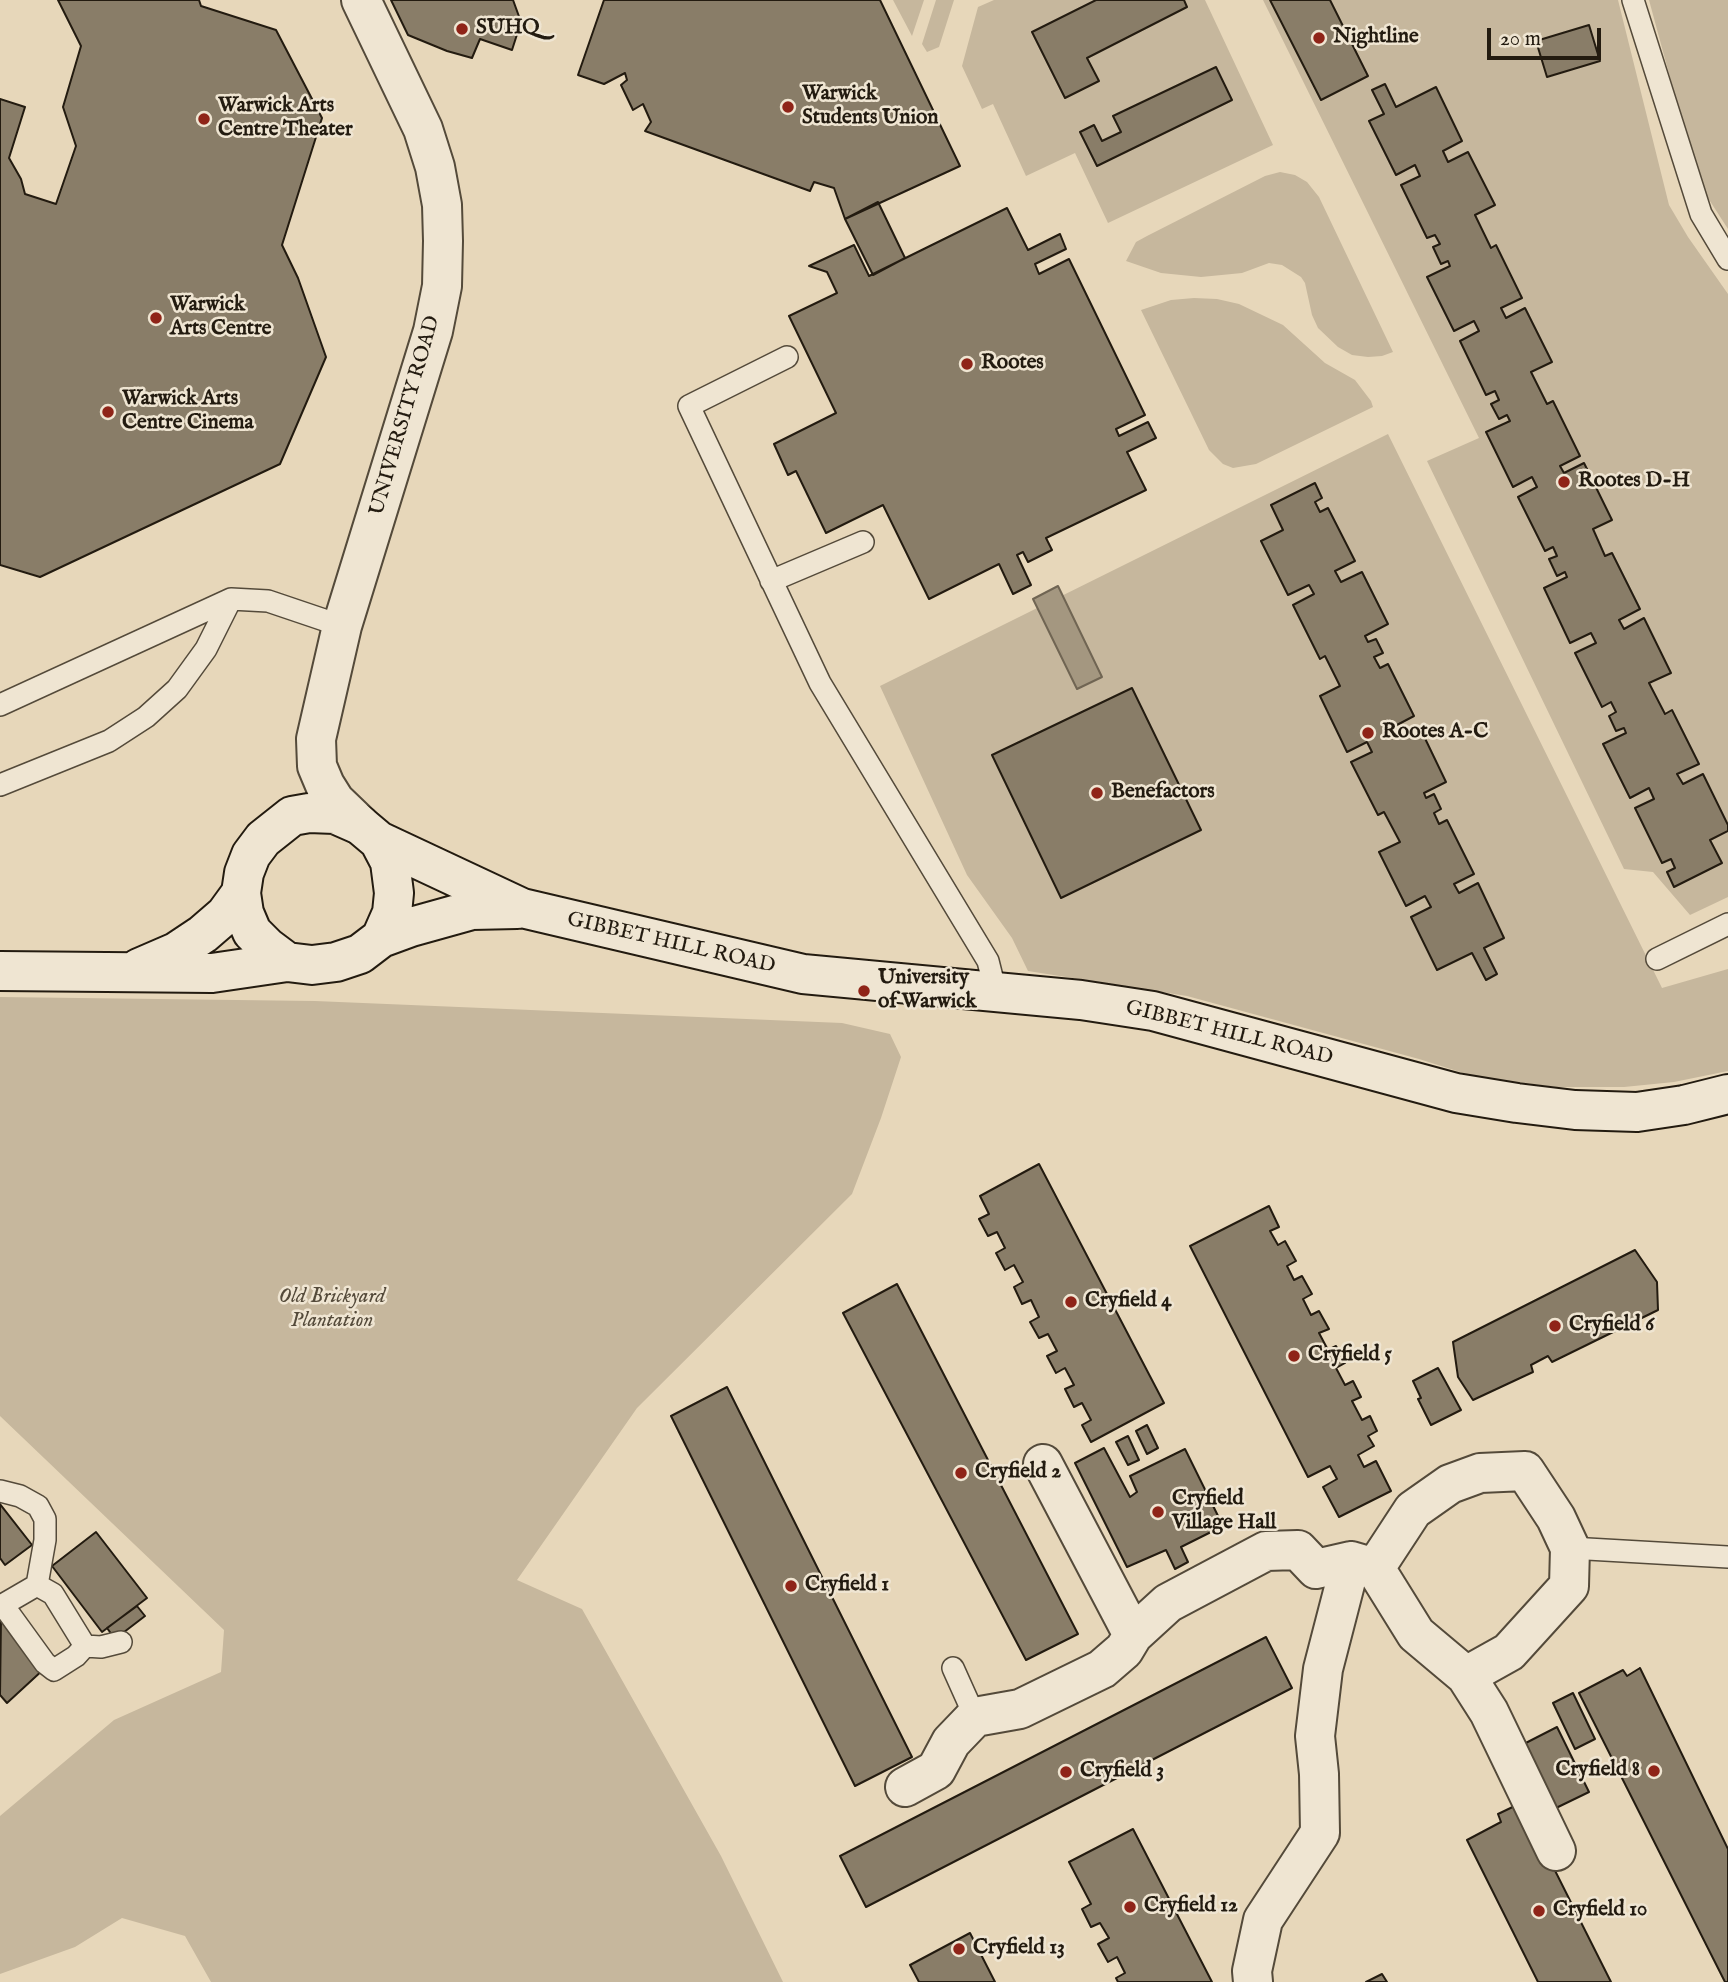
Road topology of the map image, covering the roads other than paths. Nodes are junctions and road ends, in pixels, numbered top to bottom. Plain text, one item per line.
1 (361, 0) edge
2 (1633, 0) edge
3 (1728, 259) edge
4 (787, 357) dead end
5 (863, 542) dead end
6 (771, 582) junction
7 (230, 599) junction
8 (342, 626) junction
9 (0, 705) edge
10 (0, 785) edge
11 (369, 833) junction
12 (242, 892) junction
13 (522, 908) junction
14 (1728, 924) edge
15 (381, 938) junction
16 (1657, 959) dead end
17 (287, 962) junction
18 (0, 971) edge
19 (130, 971) junction
20 (996, 993) junction
21 (1728, 1094) edge
22 (1042, 1464) dead end
23 (0, 1491) edge
24 (1570, 1548) junction
25 (1728, 1557) edge
26 (1363, 1564) junction
27 (37, 1585) junction
28 (3, 1602) edge
29 (1133, 1635) junction
30 (121, 1642) dead end
31 (85, 1646) junction
32 (953, 1668) dead end
33 (1466, 1676) junction
34 (975, 1717) junction
35 (905, 1787) dead end
36 (1556, 1851) dead end
37 (1253, 1982) edge

1 - 8 street, UNIVERSITY ROAD
2 - 3 lane
4 - 6 lane
5 - 6 lane
6 - 20 lane
7 - 8 lane
7 - 9 lane
7 - 10 lane
8 - 11 street, UNIVERSITY ROAD
11 - 12 street
11 - 13 street, GIBBET HILL ROAD
11 - 15 street
12 - 17 street
12 - 19 street
13 - 15 street, GIBBET HILL ROAD
13 - 20 street, GIBBET HILL ROAD
14 - 16 lane
15 - 17 street
17 - 19 street
18 - 19 street
20 - 21 street, GIBBET HILL ROAD
22 - 29 street
23 - 27 lane
24 - 25 lane
24 - 26 street
24 - 33 street
26 - 29 street
26 - 33 street
26 - 37 street
27 - 28 lane
27 - 31 lane
28 - 31 lane
29 - 34 street
30 - 31 lane
32 - 34 lane
33 - 36 street
34 - 35 street

